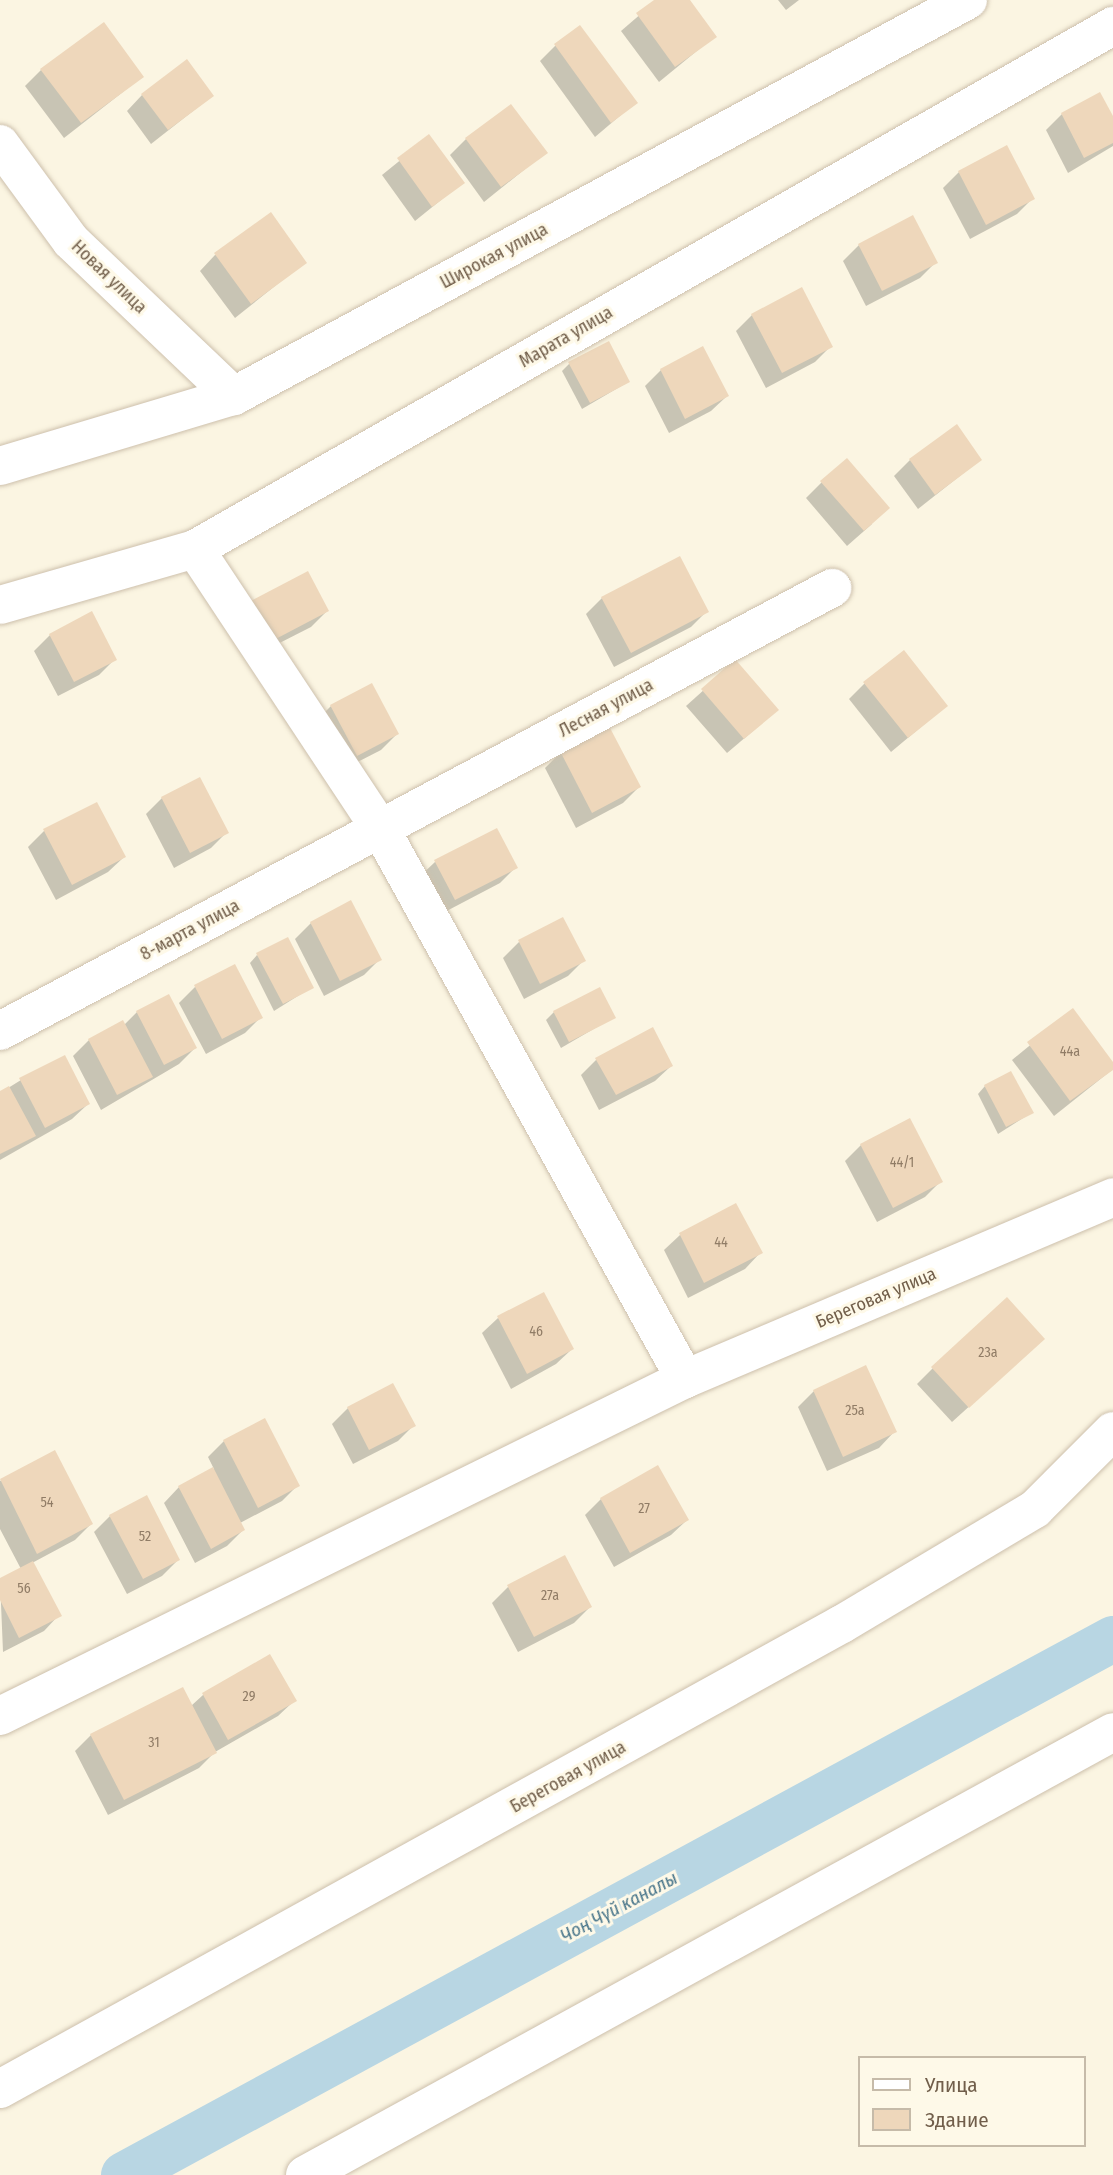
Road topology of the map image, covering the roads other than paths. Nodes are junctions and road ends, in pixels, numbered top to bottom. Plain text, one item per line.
1 (968, 0) edge
2 (1113, 26) edge
3 (0, 144) edge
4 (234, 396) junction
5 (0, 466) edge
6 (195, 549) junction
7 (832, 588) dead end
8 (0, 605) edge
9 (380, 828) junction
10 (0, 1031) edge
11 (1113, 1197) edge
12 (685, 1379) junction
13 (1113, 1431) edge
14 (0, 1716) edge
15 (1113, 1732) edge
16 (0, 2089) edge
17 (305, 2175) edge

1 - 4 street, Широкая улица
2 - 6 street, Марата улица
3 - 4 street, Новая улица
4 - 5 street, Широкая улица
6 - 8 street, Марата улица
6 - 9 street
7 - 9 street, Лесная улица
9 - 10 street, 8-марта улица
9 - 12 street
11 - 12 street, Береговая улица
12 - 14 street, Береговая улица
13 - 16 street, Береговая улица
15 - 17 street

